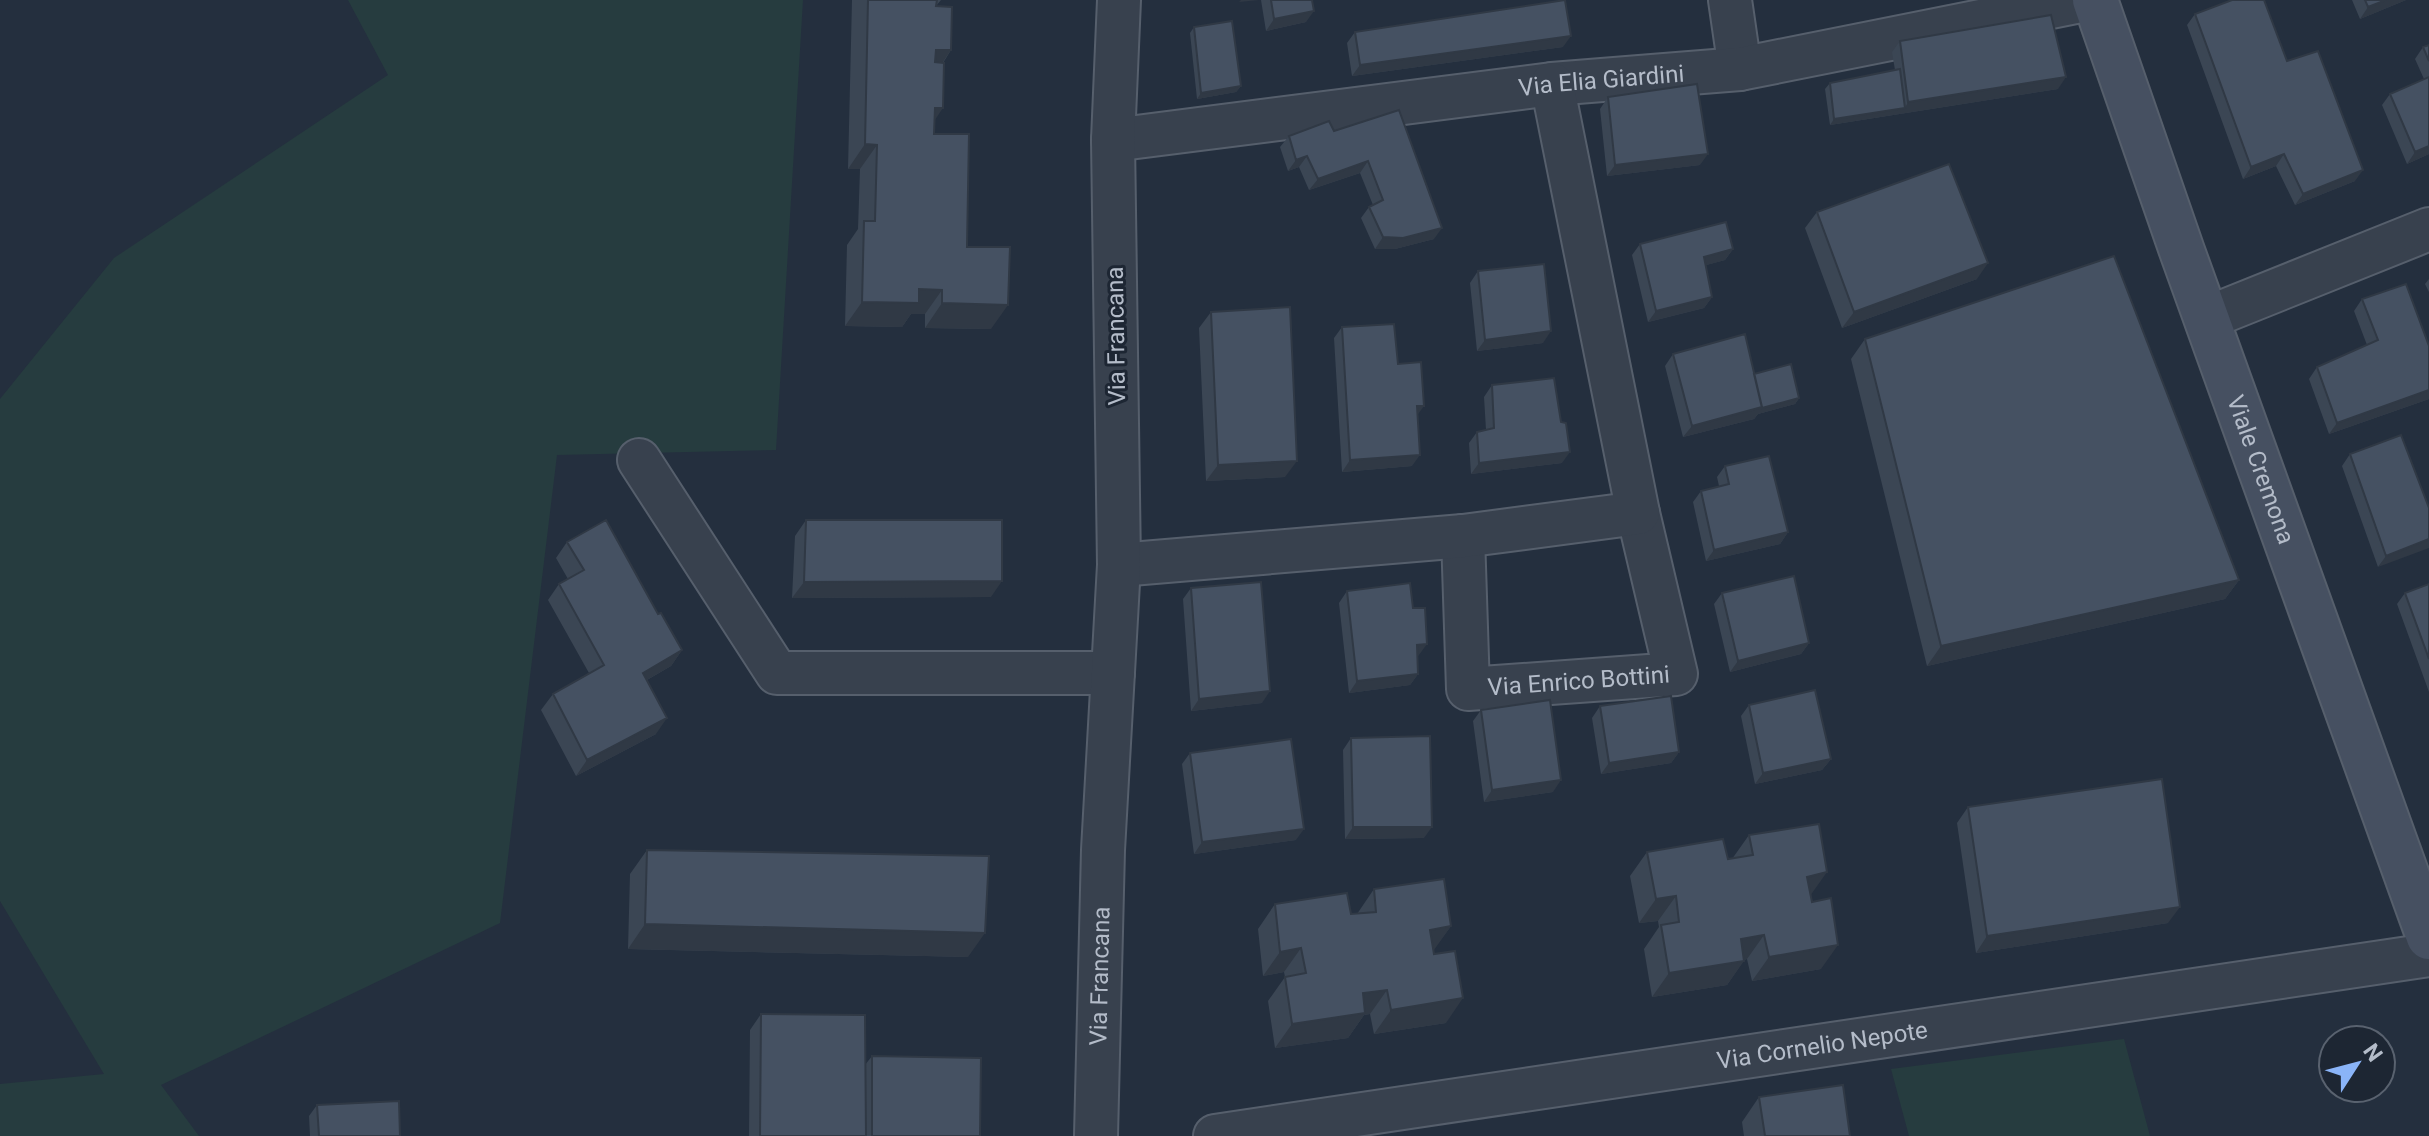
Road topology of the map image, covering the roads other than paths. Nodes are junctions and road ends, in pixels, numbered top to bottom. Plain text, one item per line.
1 (1119, 0) edge
2 (1730, 0) edge
3 (2086, 0) edge
4 (2095, 0) edge
5 (1740, 69) junction
6 (1552, 84) junction
7 (1113, 140) junction
8 (2429, 229) edge
9 (2207, 318) junction
10 (639, 460) dead end
11 (1638, 513) junction
12 (1463, 536) junction
13 (1119, 565) junction
14 (1113, 673) junction
15 (2429, 937) edge
16 (2429, 955) edge
17 (1096, 1136) edge
18 (1215, 1136) edge

1 - 7 street, Via Francana
2 - 5 street
3 - 5 street, Via Elia Giardini
4 - 9 main road, Viale Cremona
5 - 6 street, Via Elia Giardini
6 - 7 street, Via Elia Giardini
6 - 11 street, Via Enrico Bottini
7 - 13 street, Via Francana
8 - 9 street
9 - 15 main road, Viale Cremona
10 - 14 street
11 - 12 street
11 - 12 street, Via Enrico Bottini
12 - 13 street
13 - 14 street, Via Francana
14 - 17 street, Via Francana
16 - 18 street, Via Cornelio Nepote

